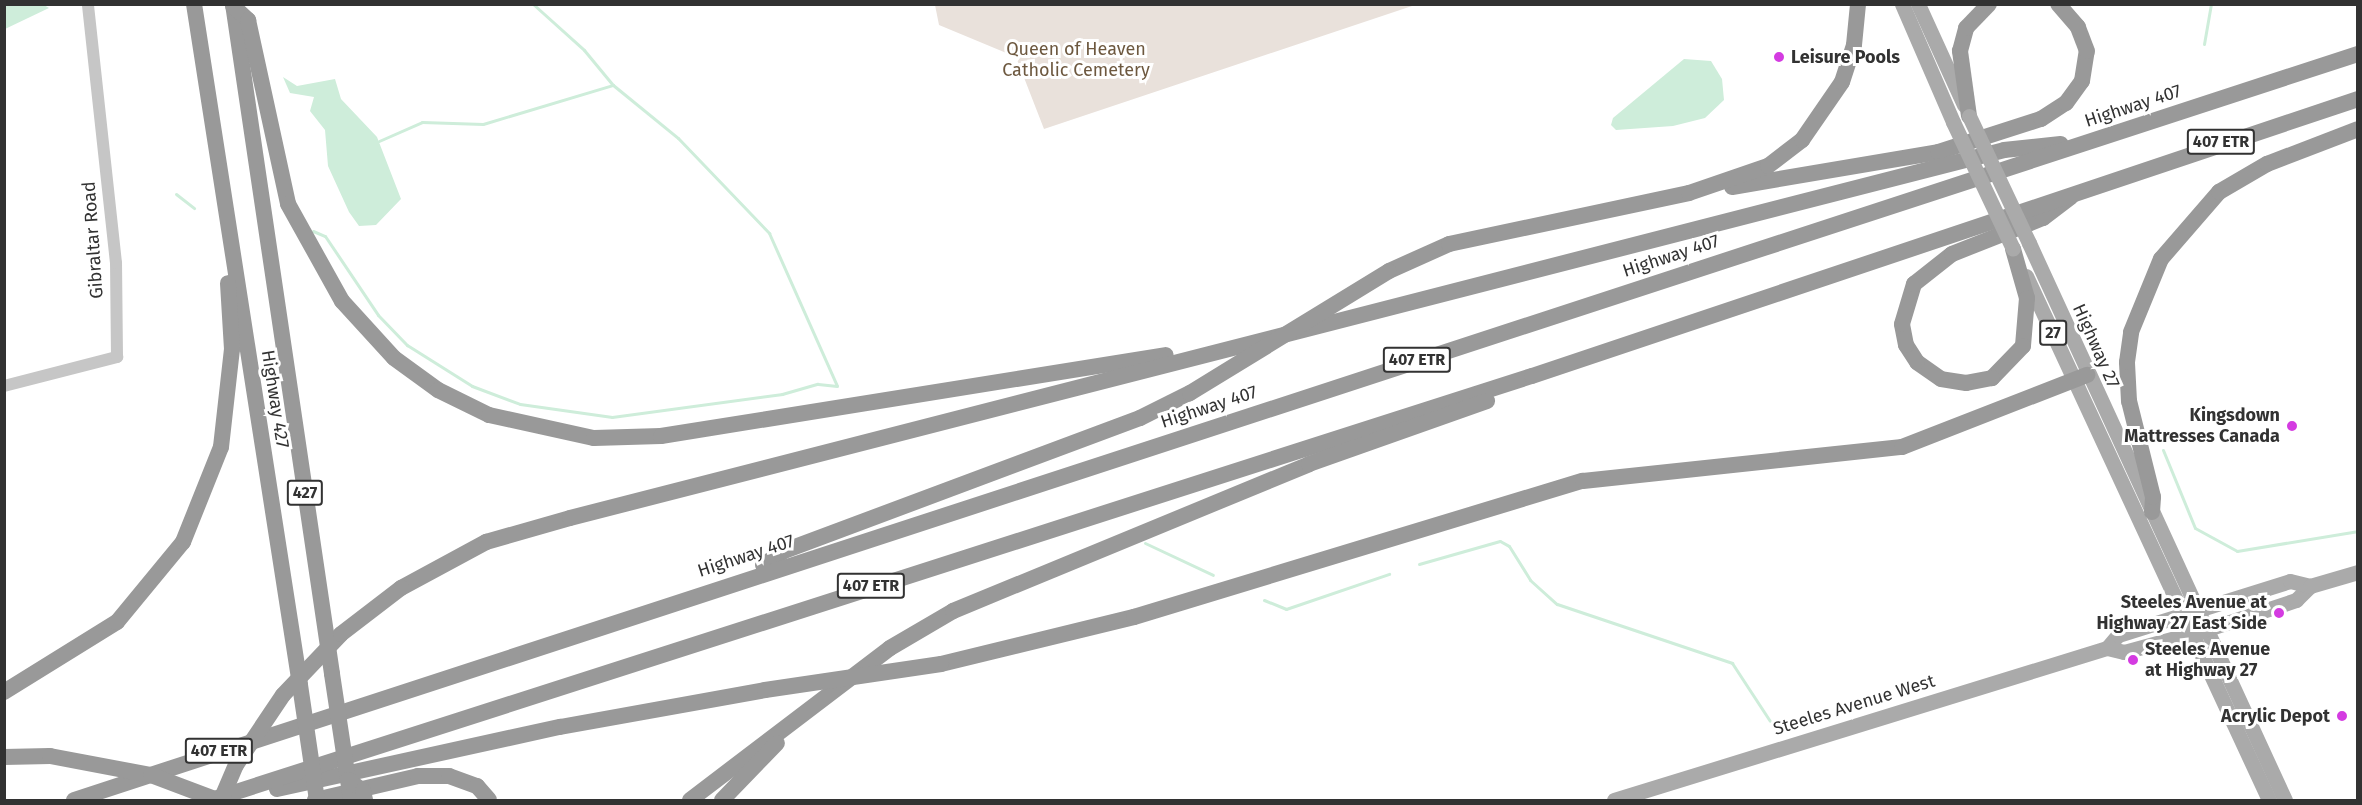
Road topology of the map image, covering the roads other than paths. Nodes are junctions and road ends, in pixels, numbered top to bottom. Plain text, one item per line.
1 (88, 4) edge
2 (194, 4) edge
3 (1858, 4) edge
4 (1902, 4) edge
5 (1918, 4) edge
6 (1989, 4) edge
7 (2058, 4) edge
8 (233, 5) edge
9 (2358, 54) edge
10 (2358, 99) edge
11 (1969, 116) junction
12 (2358, 129) edge
13 (2087, 142) junction
14 (223, 186) junction
15 (2085, 187) junction
16 (1689, 193) junction
17 (2021, 246) junction
18 (1218, 352) junction
19 (1532, 376) junction
20 (2081, 377) junction
21 (4, 386) edge
22 (2152, 512) junction
23 (2358, 572) edge
24 (747, 576) junction
25 (2310, 586) junction
26 (2199, 611) junction
27 (2182, 616) junction
28 (2208, 630) junction
29 (2190, 633) junction
30 (2107, 648) junction
31 (4, 692) edge
32 (803, 712) junction
33 (4, 757) edge
34 (348, 780) junction
35 (74, 801) edge
36 (211, 801) edge
37 (221, 801) edge
38 (316, 801) edge
39 (351, 801) edge
40 (365, 801) edge
41 (489, 801) edge
42 (690, 801) edge
43 (722, 801) edge
44 (1614, 801) edge
45 (2269, 801) edge
46 (2285, 801) edge

1 - 21 street, Gibraltar Road
2 - 14 highway, Highway 427 / 427
3 - 16 highway
4 - 17 main road, Highway 27 / 27, bridge
5 - 11 main road, Highway 27 / 27
6 - 11 highway
7 - 16 highway
8 - 18 highway
8 - 34 highway, Highway 427 / 427, bridge
9 - 13 highway, Highway 407 / 407 ETR
10 - 15 highway, 407 ETR
11 - 17 main road, Highway 27 / 27, bridge
12 - 22 highway
13 - 18 highway
13 - 24 highway, Highway 407 / 407 ETR
14 - 31 highway
14 - 38 highway, Highway 427 / 427, bridge
15 - 17 highway
15 - 19 highway, 407 ETR
16 - 24 highway, bridge
17 - 20 main road, Highway 27 / 27
18 - 37 highway, bridge
19 - 32 highway
19 - 36 highway, 407 ETR
20 - 22 main road, Highway 27 / 27
20 - 27 main road, Highway 27 / 27
20 - 37 highway, bridge
22 - 26 main road, Highway 27 / 27
23 - 25 main road, Steeles Avenue West
24 - 35 highway, Highway 407 / 407 ETR
25 - 26 main road, Steeles Avenue West
25 - 28 main road, Steeles Avenue West
26 - 27 main road, Steeles Avenue West
26 - 28 main road, Highway 27 / 27
27 - 29 main road, Highway 27
27 - 30 main road, Steeles Avenue West
28 - 29 main road, Steeles Avenue West
28 - 46 main road, Highway 27
29 - 30 main road, Steeles Avenue West
29 - 45 main road, Highway 27
30 - 44 main road, Steeles Avenue West
32 - 42 highway
32 - 43 highway
33 - 37 highway, bridge
34 - 39 highway, Highway 427 / 427, bridge
34 - 40 highway, bridge
38 - 41 highway

